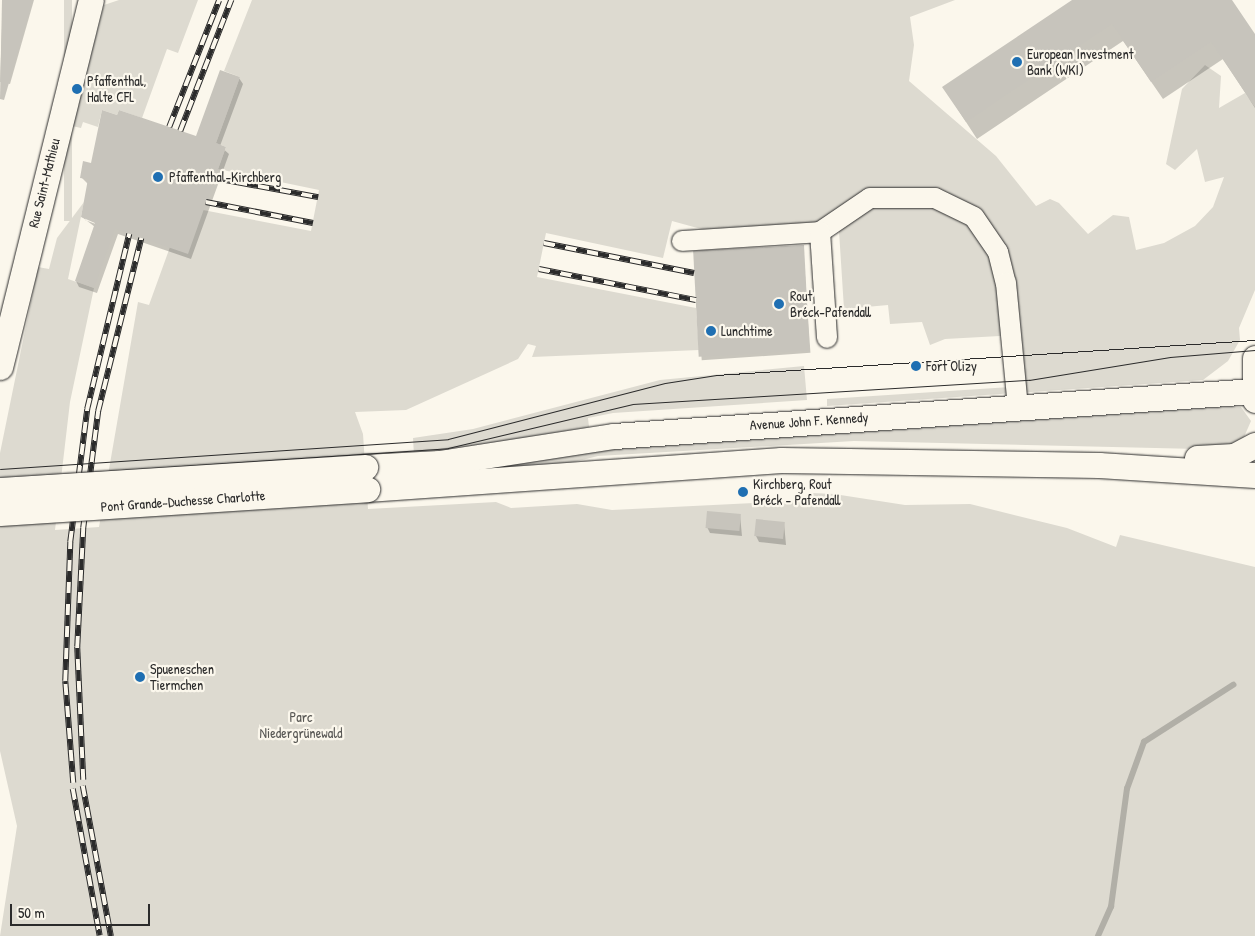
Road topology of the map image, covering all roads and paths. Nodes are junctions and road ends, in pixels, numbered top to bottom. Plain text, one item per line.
1 (91, 0) edge
2 (820, 232) junction
3 (682, 241) dead end
4 (827, 338) dead end
5 (1255, 358) edge
6 (0, 367) edge
7 (1254, 394) edge
8 (1018, 408) junction
9 (1255, 445) edge
10 (1100, 465) junction
11 (1255, 475) edge
12 (366, 478) junction
13 (0, 490) edge
14 (0, 512) edge

1 - 6 main road, Rue Saint-Mathieu
2 - 3 lane
2 - 4 lane
2 - 8 lane
5 - 7 main road
7 - 8 main road, Avenue John F. Kennedy
8 - 12 main road, Avenue John F. Kennedy
9 - 10 main road
10 - 11 main road
10 - 12 main road
12 - 13 main road, Pont Grande-Duchesse Charlotte, bridge
12 - 14 main road, Pont Grande-Duchesse Charlotte, bridge

